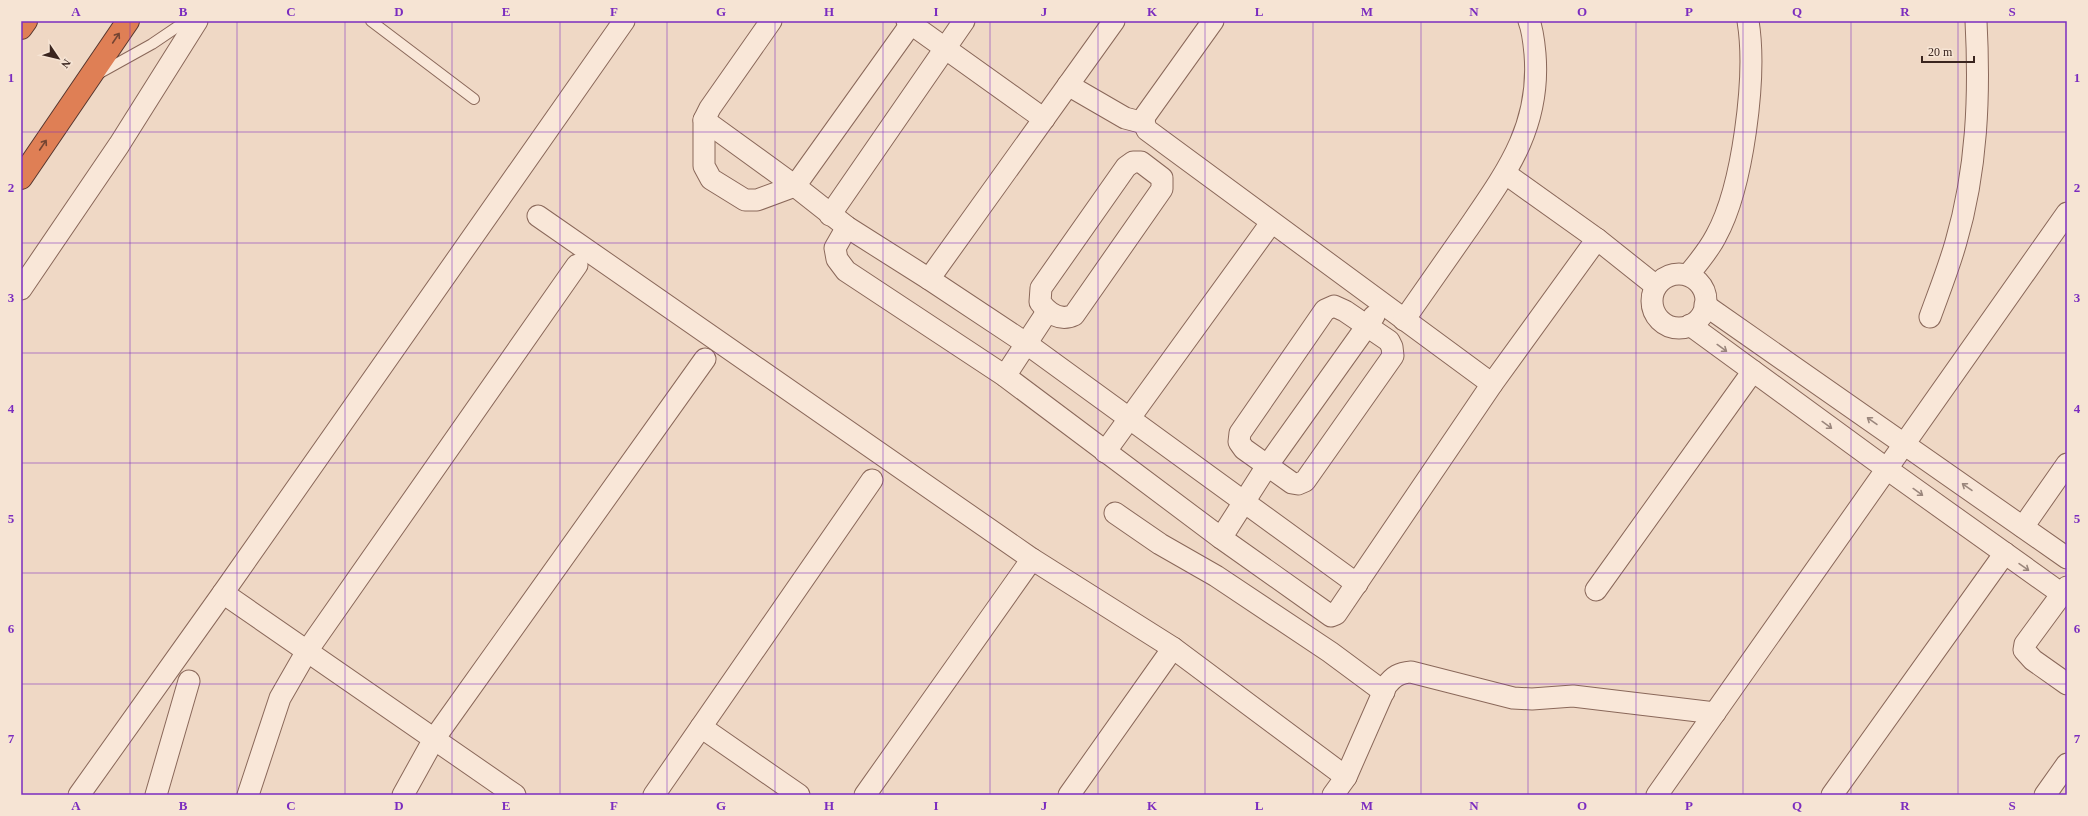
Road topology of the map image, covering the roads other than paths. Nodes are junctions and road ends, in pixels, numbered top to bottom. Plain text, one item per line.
1 (26, 21) edge
2 (128, 21) edge
3 (186, 21) edge
4 (197, 21) edge
5 (371, 21) edge
6 (624, 21) edge
7 (771, 21) edge
8 (964, 21) edge
9 (1114, 21) edge
10 (1213, 21) edge
11 (1529, 21) edge
12 (1748, 21) edge
13 (1976, 21) edge
14 (911, 22) edge
15 (21, 28) edge
16 (945, 49) junction
17 (88, 80) junction
18 (1068, 85) junction
19 (474, 99) dead end
20 (1044, 119) junction
21 (704, 120) junction
22 (1144, 123) junction
23 (1168, 146) junction
24 (1154, 170) junction
25 (1506, 174) junction
26 (21, 178) edge
27 (795, 186) junction
28 (2067, 213) edge
29 (830, 214) junction
30 (538, 216) dead end
31 (1271, 223) junction
32 (847, 228) junction
33 (1597, 239) junction
34 (577, 264) dead end
35 (1688, 275) junction
36 (929, 279) junction
37 (1656, 286) junction
38 (21, 288) edge
39 (1382, 304) junction
40 (1705, 305) junction
41 (1047, 312) junction
42 (1930, 317) dead end
43 (1404, 320) junction
44 (1690, 325) junction
45 (1366, 326) junction
46 (1027, 344) junction
47 (704, 359) dead end
48 (1753, 371) junction
49 (1005, 376) junction
50 (1492, 384) junction
51 (1130, 418) junction
52 (1904, 444) junction
53 (1105, 452) junction
54 (2067, 464) edge
55 (1267, 466) junction
56 (1887, 469) junction
57 (872, 480) dead end
58 (1244, 502) junction
59 (1987, 502) junction
60 (1115, 513) dead end
61 (1968, 527) junction
62 (2023, 527) junction
63 (1221, 538) junction
64 (2005, 553) junction
65 (2067, 558) edge
66 (1032, 559) junction
67 (1356, 584) junction
68 (1596, 590) dead end
69 (2064, 590) edge
70 (223, 593) junction
71 (1173, 648) junction
72 (307, 651) junction
73 (189, 682) dead end
74 (2067, 684) edge
75 (1384, 692) junction
76 (1715, 713) junction
77 (702, 726) junction
78 (434, 739) junction
79 (2067, 764) edge
80 (1346, 777) junction
81 (79, 795) edge
82 (156, 795) edge
83 (248, 795) edge
84 (403, 795) edge
85 (515, 795) edge
86 (654, 795) edge
87 (799, 795) edge
88 (865, 795) edge
89 (1069, 795) edge
90 (1333, 795) edge
91 (1657, 795) edge
92 (1832, 795) edge
93 (2045, 795) edge

1 - 15 highway
17 -> 2 highway
3 - 17 lane
4 - 38 street
5 - 19 lane
6 - 70 street
7 - 21 street
8 - 16 street
9 - 18 street
10 - 22 street
11 - 25 street
12 - 35 street
13 - 42 street
14 - 16 street
14 - 27 street
16 - 20 street
16 - 29 street
26 -> 17 highway
18 - 20 street
18 - 22 street
20 - 36 street
21 - 27 street
21 - 27 street
22 - 23 street
23 - 24 street
23 - 31 street
24 - 41 street
24 - 41 street
25 - 33 street
25 - 43 street
27 - 29 street
28 - 52 street
29 - 32 street
30 - 66 street
31 - 39 street
31 - 51 street
32 - 36 street
32 - 49 street
33 - 37 street
33 - 50 street
34 - 72 street
35 - 37 street
35 - 40 street
36 - 46 street
37 - 44 street
39 - 43 street
39 - 45 street
40 - 44 street
52 -> 40 street
41 - 46 street
43 - 50 street
44 -> 48 street
45 - 55 street
45 - 55 street
45 - 55 street
46 - 49 street
46 - 51 street
47 - 78 street
48 -> 56 street
48 - 68 street
49 - 53 street
50 - 67 street
51 - 53 street
51 - 58 street
52 - 56 street
59 -> 52 street
53 - 63 street
54 - 62 street
55 - 58 street
56 -> 61 street
56 - 76 street
57 - 77 street
58 - 63 street
58 - 67 street
59 - 61 street
59 - 62 street
60 - 75 street
61 - 64 street
62 - 65 street
63 - 67 street
64 -> 69 street
64 - 92 street
66 - 71 street
66 - 88 street
69 - 74 street
70 - 72 street
70 - 81 street
71 - 80 street
71 - 89 street
72 - 78 street
72 - 83 street
73 - 82 street
75 - 76 street
75 - 80 street
76 - 91 street
77 - 86 street
77 - 87 street
78 - 84 street
78 - 85 street
79 - 93 street
80 - 90 street

